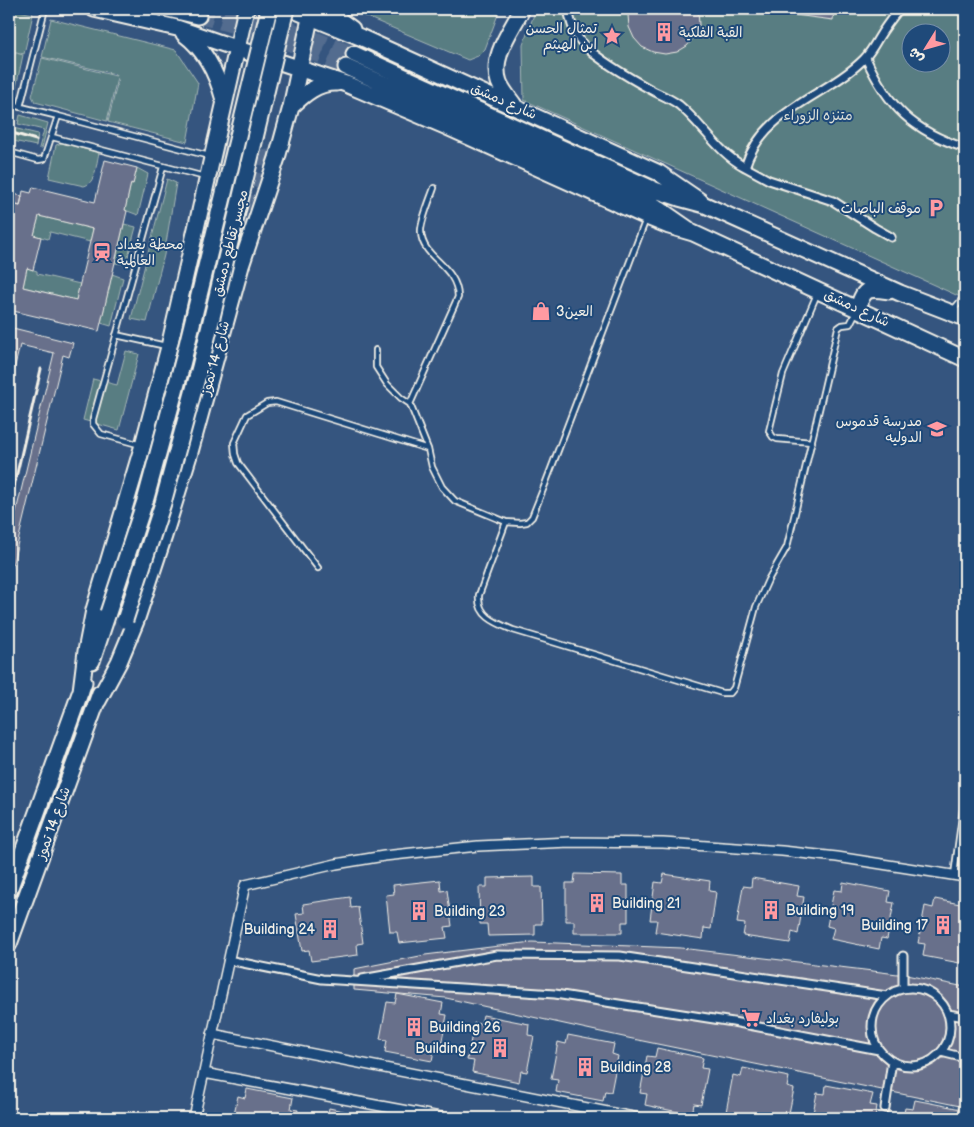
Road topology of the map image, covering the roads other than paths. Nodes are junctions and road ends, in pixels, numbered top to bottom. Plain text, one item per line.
1 (45, 9) edge
2 (94, 9) edge
3 (168, 9) edge
4 (246, 9) edge
5 (269, 9) edge
6 (331, 9) edge
7 (522, 9) edge
8 (568, 9) edge
9 (899, 9) edge
10 (291, 10) edge
11 (311, 13) edge
12 (198, 16) tunnel mouth
13 (177, 28) junction
14 (360, 37) junction
15 (244, 51) junction
16 (866, 58) junction
17 (283, 63) dead end
18 (299, 69) junction
19 (346, 84) junction
20 (225, 102) junction
21 (9, 104) edge
22 (515, 106) junction
23 (20, 107) junction
24 (291, 107) junction
25 (58, 116) junction
26 (52, 138) junction
27 (965, 148) edge
28 (9, 152) edge
29 (212, 157) junction
30 (162, 167) junction
31 (745, 167) junction
32 (208, 178) junction
33 (434, 188) dead end
34 (705, 205) junction
35 (647, 217) junction
36 (693, 233) junction
37 (891, 237) dead end
38 (819, 290) junction
39 (900, 293) junction
40 (965, 296) edge
41 (858, 308) junction
42 (959, 314) edge
43 (116, 335) junction
44 (170, 347) junction
45 (376, 350) dead end
46 (965, 358) edge
47 (410, 404) junction
48 (812, 442) junction
49 (143, 446) junction
50 (428, 449) junction
51 (506, 522) junction
52 (318, 568) dead end
53 (108, 613) joint
54 (125, 620) joint
55 (82, 691) junction
56 (98, 701) junction
57 (965, 794) edge
58 (954, 875) junction
59 (965, 877) edge
60 (9, 890) edge
61 (9, 944) edge
62 (903, 956) dead end
63 (228, 960) junction
64 (350, 981) junction
65 (903, 988) junction
66 (887, 996) junction
67 (948, 1014) junction
68 (965, 1018) edge
69 (212, 1034) junction
70 (880, 1050) junction
71 (941, 1052) junction
72 (965, 1058) edge
73 (892, 1061) junction
74 (204, 1073) junction
75 (886, 1108) dead end
76 (194, 1118) edge
77 (445, 1118) edge
78 (638, 1118) edge

1 - 23 lane
2 - 13 main road
3 - 12 main road
4 - 15 main road, شارع 14 تموز
5 - 53 main road, مجسر تقاطع دمشق, bridge
6 - 14 main road
7 - 22 main road
8 - 31 street
9 - 16 street
10 - 11 main road, شارع دمشق
10 - 54 main road, مجسر تقاطع دمشق, bridge
11 - 14 main road, شارع دمشق
11 - 18 main road, شارع 14 تموز
13 - 15 main road
13 - 20 main road
14 - 22 main road, شارع دمشق
15 - 20 main road, شارع 14 تموز
16 - 27 street
16 - 31 street
17 - 18 main road, شارع دمشق
18 - 19 main road, شارع دمشق
18 - 24 main road, شارع 14 تموز
19 - 24 main road
19 - 35 main road, شارع دمشق
20 - 29 main road, شارع 14 تموز
21 - 23 lane
22 - 34 main road, شارع دمشق
23 - 25 lane
24 - 56 main road, شارع 14 تموز
25 - 26 lane
25 - 29 lane
26 - 28 lane
26 - 30 lane
29 - 32 main road, شارع 14 تموز
30 - 32 lane
30 - 43 lane
31 - 37 street
32 - 44 main road, شارع 14 تموز
33 - 47 lane
34 - 36 main road, شارع دمشق
34 - 39 main road, شارع دمشق
35 - 36 main road, شارع دمشق
35 - 51 lane
36 - 38 main road, شارع دمشق
38 - 41 main road, شارع دمشق
38 - 48 lane
39 - 41 main road
39 - 42 main road, شارع دمشق
40 - 42 lane
41 - 46 main road, شارع دمشق
41 - 48 lane
43 - 44 lane
43 - 49 lane
44 - 49 main road, شارع 14 تموز
45 - 47 lane
47 - 50 lane
48 - 51 lane
49 - 55 main road, شارع 14 تموز
50 - 51 lane
50 - 52 lane
53 - 55 main road, شارع 14 تموز
54 - 56 main road, شارع 14 تموز
55 - 60 main road, شارع 14 تموز
56 - 61 main road, شارع 14 تموز
57 - 58 lane
58 - 59 street
58 - 63 street
62 - 65 street
63 - 64 street
63 - 69 street
64 - 66 street
64 - 70 street
65 - 66 street
65 - 67 street
66 - 70 street
67 - 68 street
67 - 71 street
69 - 74 street
69 - 78 street
70 - 73 street
71 - 72 street
71 - 73 street
73 - 75 street
74 - 76 street
74 - 77 street

